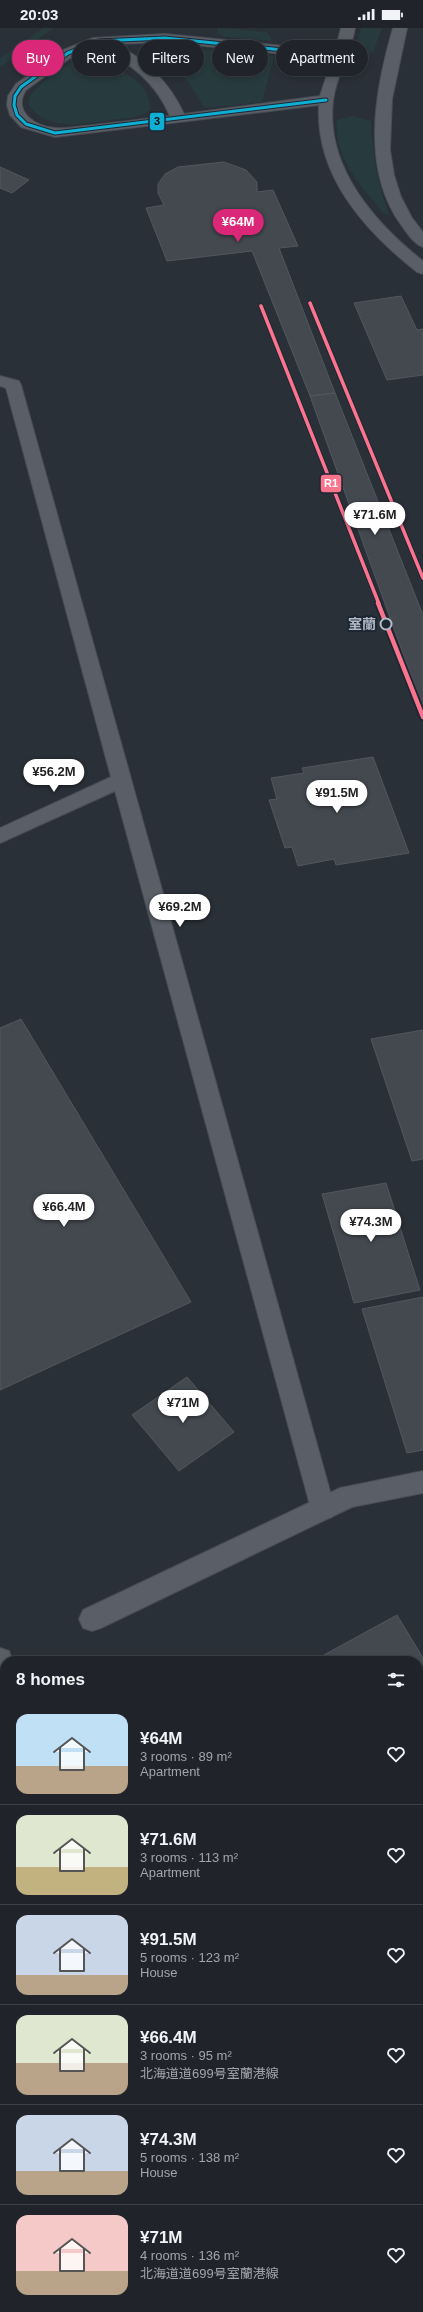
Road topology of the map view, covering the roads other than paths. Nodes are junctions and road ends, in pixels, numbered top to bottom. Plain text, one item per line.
1 (348, 28) edge
2 (400, 28) edge
3 (120, 40) edge
4 (345, 40) edge
5 (276, 49) edge
6 (72, 51) edge
7 (130, 58) edge
8 (334, 76) edge
9 (326, 100) junction
10 (180, 119) junction
11 (423, 242) edge
12 (423, 269) edge
13 (0, 381) edge
14 (122, 780) junction
15 (0, 836) edge
16 (423, 1482) edge
17 (323, 1509) junction
18 (92, 1619) dead end

1 - 4 street
2 - 11 street
3 - 5 street
6 - 10 street
7 - 10 street
8 - 9 street
9 - 10 street
9 - 12 street
13 - 14 street
14 - 15 street
14 - 17 street
16 - 17 street
17 - 18 street

